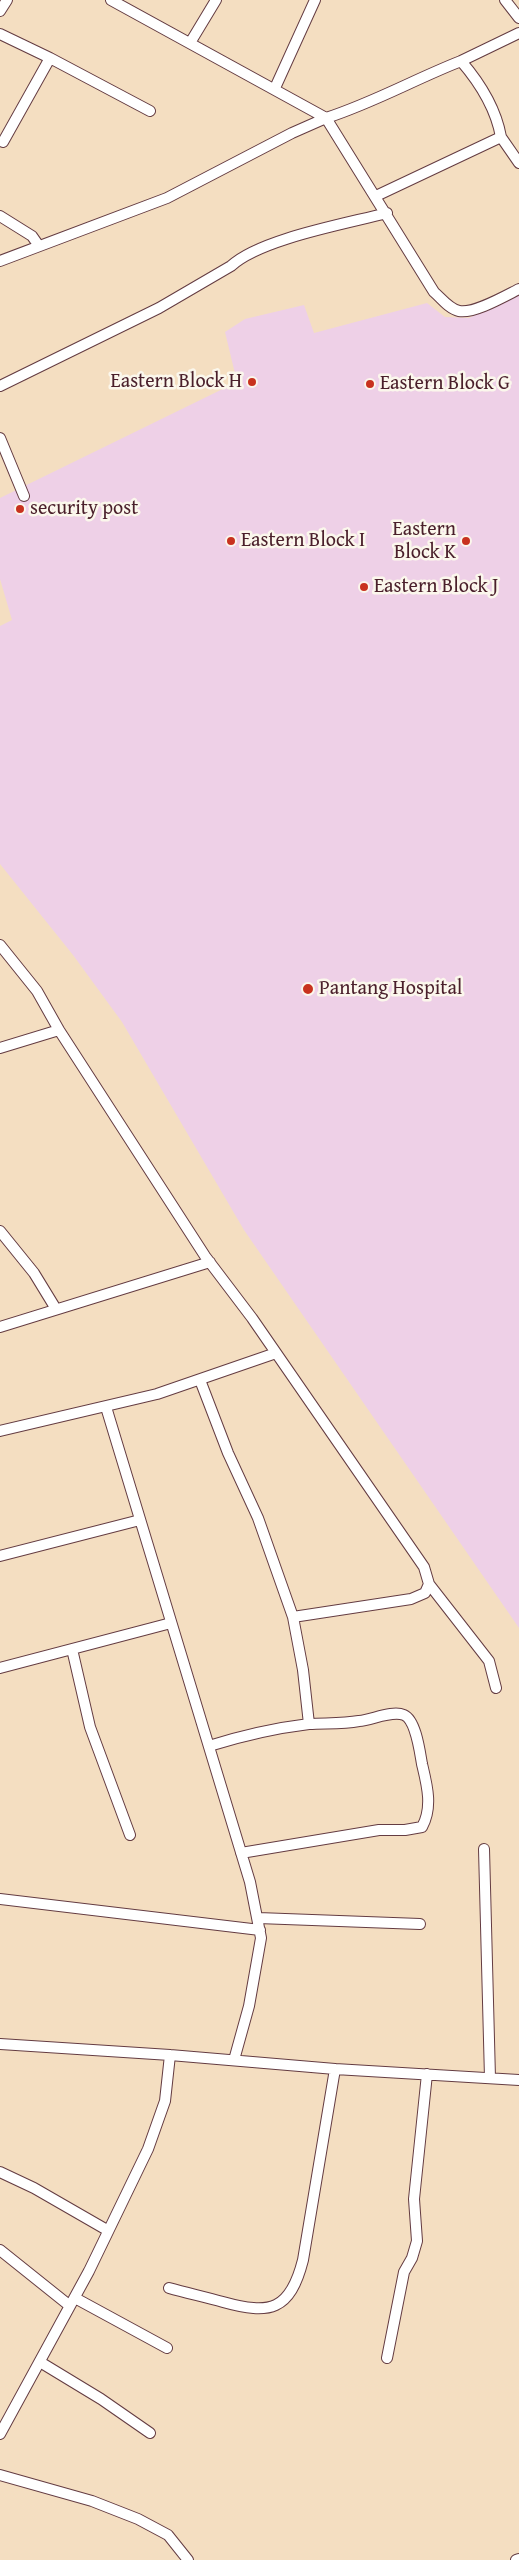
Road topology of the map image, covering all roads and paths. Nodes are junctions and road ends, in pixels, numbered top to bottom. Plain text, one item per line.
1 (7, 0) edge
2 (111, 0) edge
3 (216, 0) edge
4 (315, 0) edge
5 (505, 0) edge
6 (0, 11) edge
7 (519, 18) edge
8 (519, 33) edge
9 (0, 34) edge
10 (190, 43) junction
11 (50, 58) junction
12 (461, 62) junction
13 (275, 88) junction
14 (150, 111) dead end
15 (326, 118) junction
16 (501, 137) junction
17 (3, 142) dead end
18 (519, 163) edge
19 (376, 196) junction
20 (387, 213) junction
21 (0, 216) edge
22 (39, 246) junction
23 (2, 258) edge
24 (519, 289) edge
25 (0, 386) edge
26 (0, 438) edge
27 (24, 496) dead end
28 (0, 945) edge
29 (59, 1030) junction
30 (0, 1048) edge
31 (0, 1231) edge
32 (210, 1262) junction
33 (56, 1309) junction
34 (0, 1326) edge
35 (276, 1352) junction
36 (200, 1380) junction
37 (106, 1408) junction
38 (0, 1431) edge
39 (140, 1520) junction
40 (0, 1556) edge
41 (429, 1584) junction
42 (293, 1617) junction
43 (172, 1623) junction
44 (72, 1649) junction
45 (0, 1668) edge
46 (496, 1688) dead end
47 (309, 1724) junction
48 (209, 1746) junction
49 (130, 1835) dead end
50 (484, 1849) dead end
51 (241, 1853) junction
52 (0, 1898) edge
53 (258, 1918) junction
54 (420, 1924) dead end
55 (260, 1930) junction
56 (0, 2044) edge
57 (170, 2055) junction
58 (234, 2060) junction
59 (336, 2069) junction
60 (427, 2074) junction
61 (490, 2078) junction
62 (519, 2080) edge
63 (0, 2172) edge
64 (107, 2230) junction
65 (0, 2250) edge
66 (170, 2288) dead end
67 (73, 2302) junction
68 (167, 2348) dead end
69 (387, 2358) dead end
70 (40, 2362) junction
71 (150, 2433) dead end
72 (0, 2434) edge
73 (0, 2475) edge
74 (188, 2560) edge

1 - 6 street
2 - 10 street
3 - 10 street
4 - 13 street
5 - 7 street
8 - 12 street
9 - 11 street
10 - 13 street
11 - 14 street
11 - 17 street
12 - 15 street
12 - 16 street
13 - 15 street
15 - 19 street
15 - 22 street
16 - 18 street
16 - 19 street
19 - 20 street
20 - 24 street
20 - 25 street
21 - 22 street
22 - 23 street
26 - 27 street
28 - 29 street
29 - 30 street
29 - 32 street
31 - 33 street
32 - 33 street
32 - 35 street
33 - 34 street
35 - 36 street
35 - 41 street
36 - 37 street
36 - 42 street
37 - 38 street
37 - 39 street
39 - 40 street
39 - 43 street
41 - 42 street
41 - 46 street
42 - 47 street
43 - 44 street
43 - 48 street
44 - 45 street
44 - 49 street
47 - 48 street
47 - 51 street
48 - 51 street
50 - 61 street
51 - 53 street
52 - 55 street
53 - 54 street
53 - 55 street
55 - 58 street
56 - 57 street
57 - 58 street
57 - 64 street
58 - 59 street
59 - 60 street
59 - 66 street
60 - 61 street
60 - 69 street
61 - 62 street
63 - 64 street
64 - 67 street
65 - 67 street
67 - 68 street
67 - 70 street
70 - 71 street
70 - 72 street
73 - 74 street

